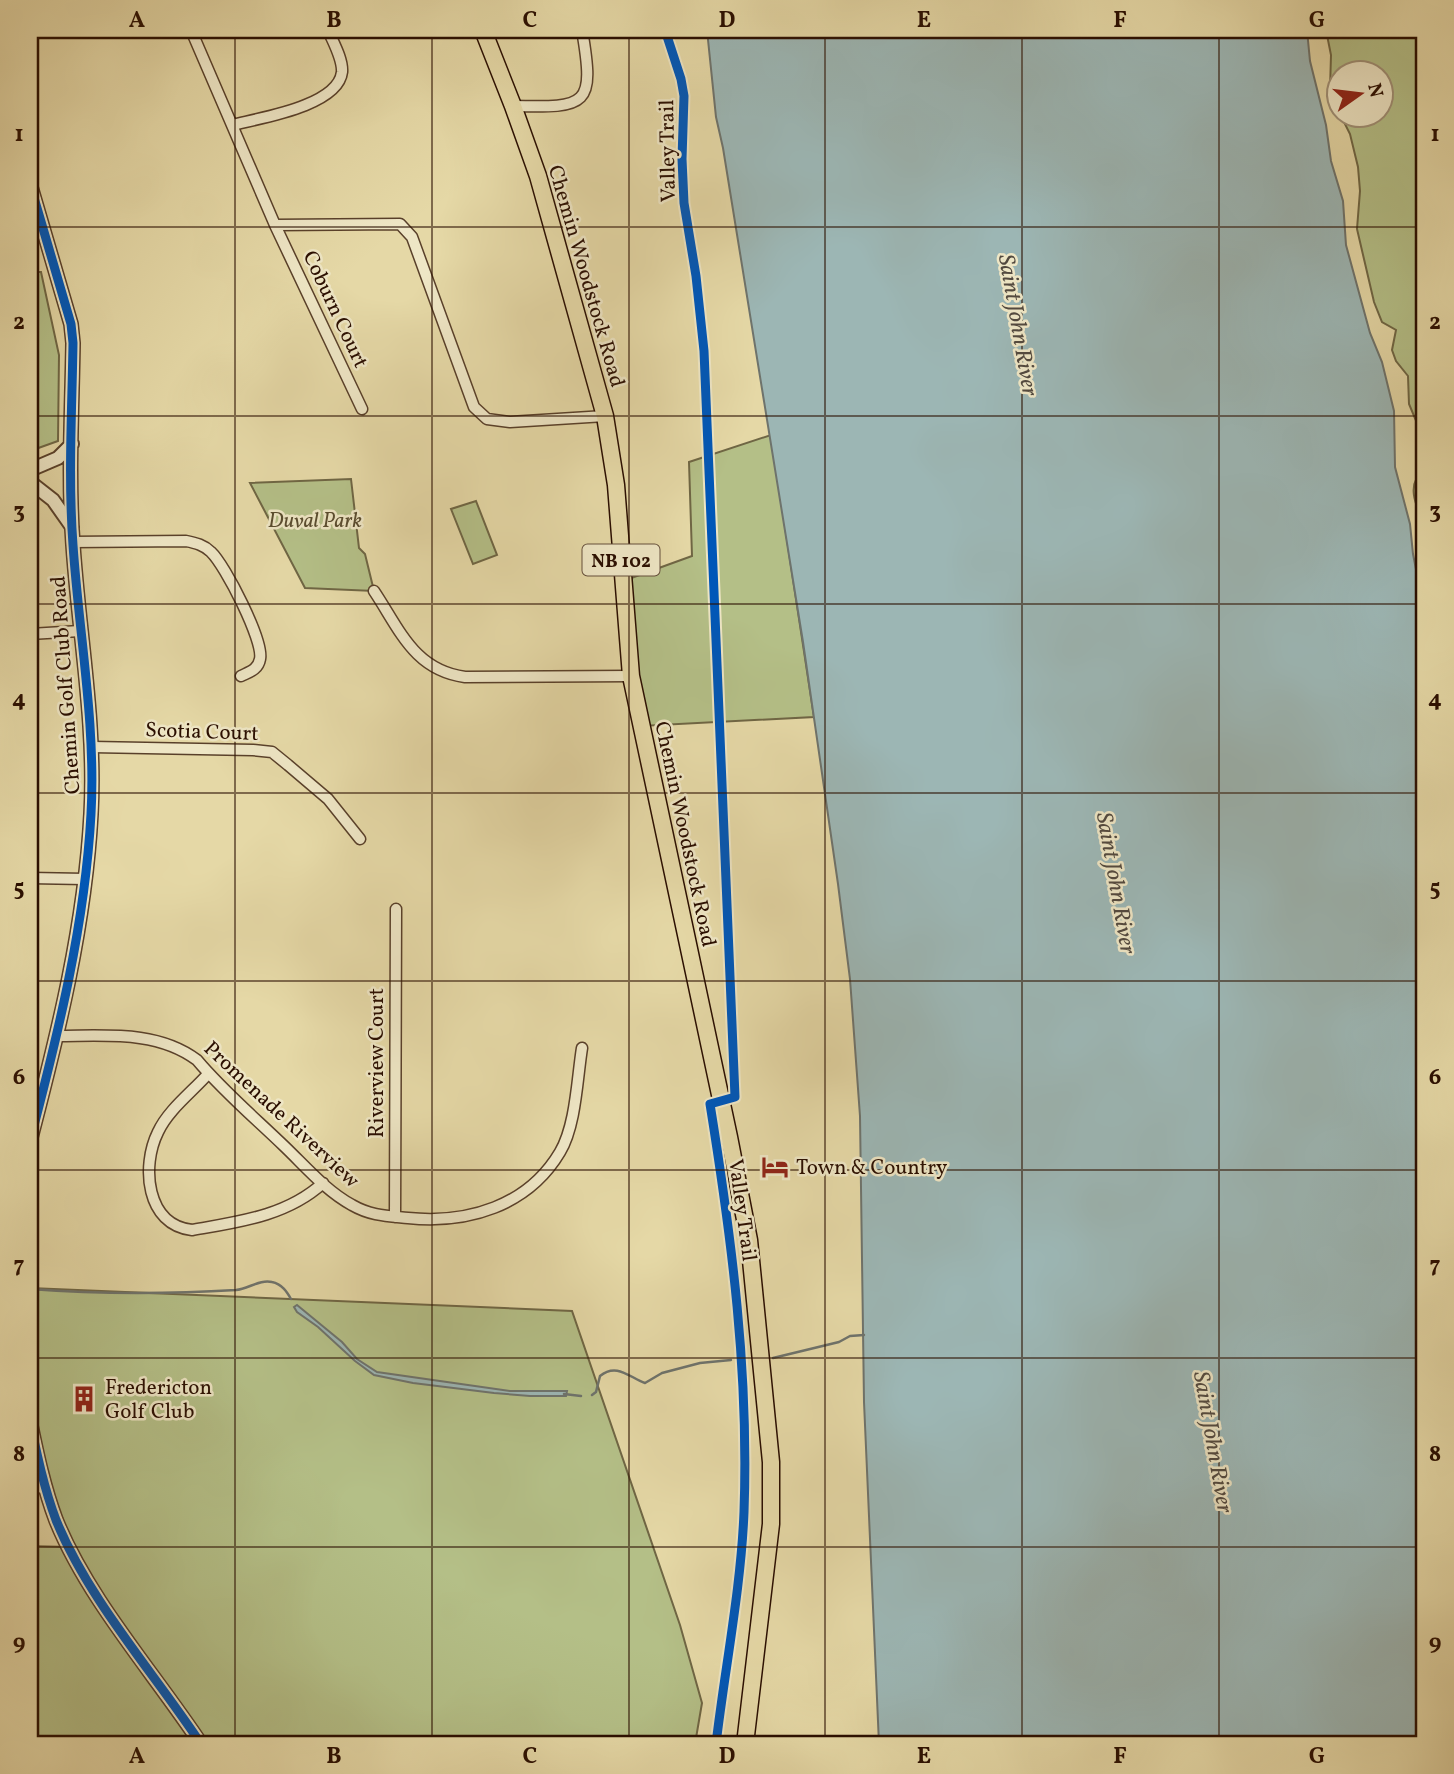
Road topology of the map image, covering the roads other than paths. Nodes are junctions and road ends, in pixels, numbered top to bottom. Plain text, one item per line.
1 (191, 30) edge
2 (328, 30) edge
3 (483, 30) edge
4 (582, 30) edge
5 (513, 106) junction
6 (232, 125) junction
7 (30, 184) edge
8 (275, 225) junction
9 (362, 409) dead end
10 (605, 416) junction
11 (72, 444) junction
12 (30, 470) edge
13 (30, 482) edge
14 (72, 527) junction
15 (72, 542) junction
16 (374, 591) dead end
17 (80, 631) junction
18 (30, 634) edge
19 (241, 676) dead end
20 (631, 676) junction
21 (92, 747) junction
22 (360, 839) dead end
23 (30, 878) edge
24 (85, 879) junction
25 (396, 909) dead end
26 (57, 1036) junction
27 (582, 1048) dead end
28 (208, 1074) junction
29 (32, 1122) edge
30 (30, 1141) edge
31 (323, 1184) junction
32 (395, 1217) junction
33 (30, 1422) edge
34 (45, 1487) junction
35 (30, 1488) edge
36 (201, 1744) edge
37 (745, 1744) edge

1 - 6 street, Coburn Court
2 - 6 street
3 - 5 main road, Chemin Woodstock Road / NB 102
4 - 5 street
5 - 10 main road, Chemin Woodstock Road / NB 102
6 - 8 street, Coburn Court
7 - 11 street, Chemin Golf Club Road
8 - 9 street, Coburn Court
8 - 10 street
10 - 20 main road, Chemin Woodstock Road / NB 102
11 - 12 street
11 - 14 street, Chemin Golf Club Road
13 - 14 street
14 - 15 street, Chemin Golf Club Road
15 - 17 street, Chemin Golf Club Road
15 - 19 street
16 - 20 street
17 - 18 street
17 - 21 street, Chemin Golf Club Road
20 - 37 main road, Chemin Woodstock Road / NB 102
21 - 22 street, Scotia Court
21 - 24 street, Chemin Golf Club Road
23 - 24 street
24 - 26 street, Chemin Golf Club Road
25 - 32 street, Riverview Court
26 - 28 street, Promenade Riverview
26 - 29 street, Chemin Golf Club Road
27 - 32 street, Promenade Riverview
28 - 31 street, Promenade Riverview
28 - 31 street
29 - 30 street, Chemin Golf Club Road
31 - 32 street, Promenade Riverview
33 - 34 street
34 - 35 street
34 - 36 street

